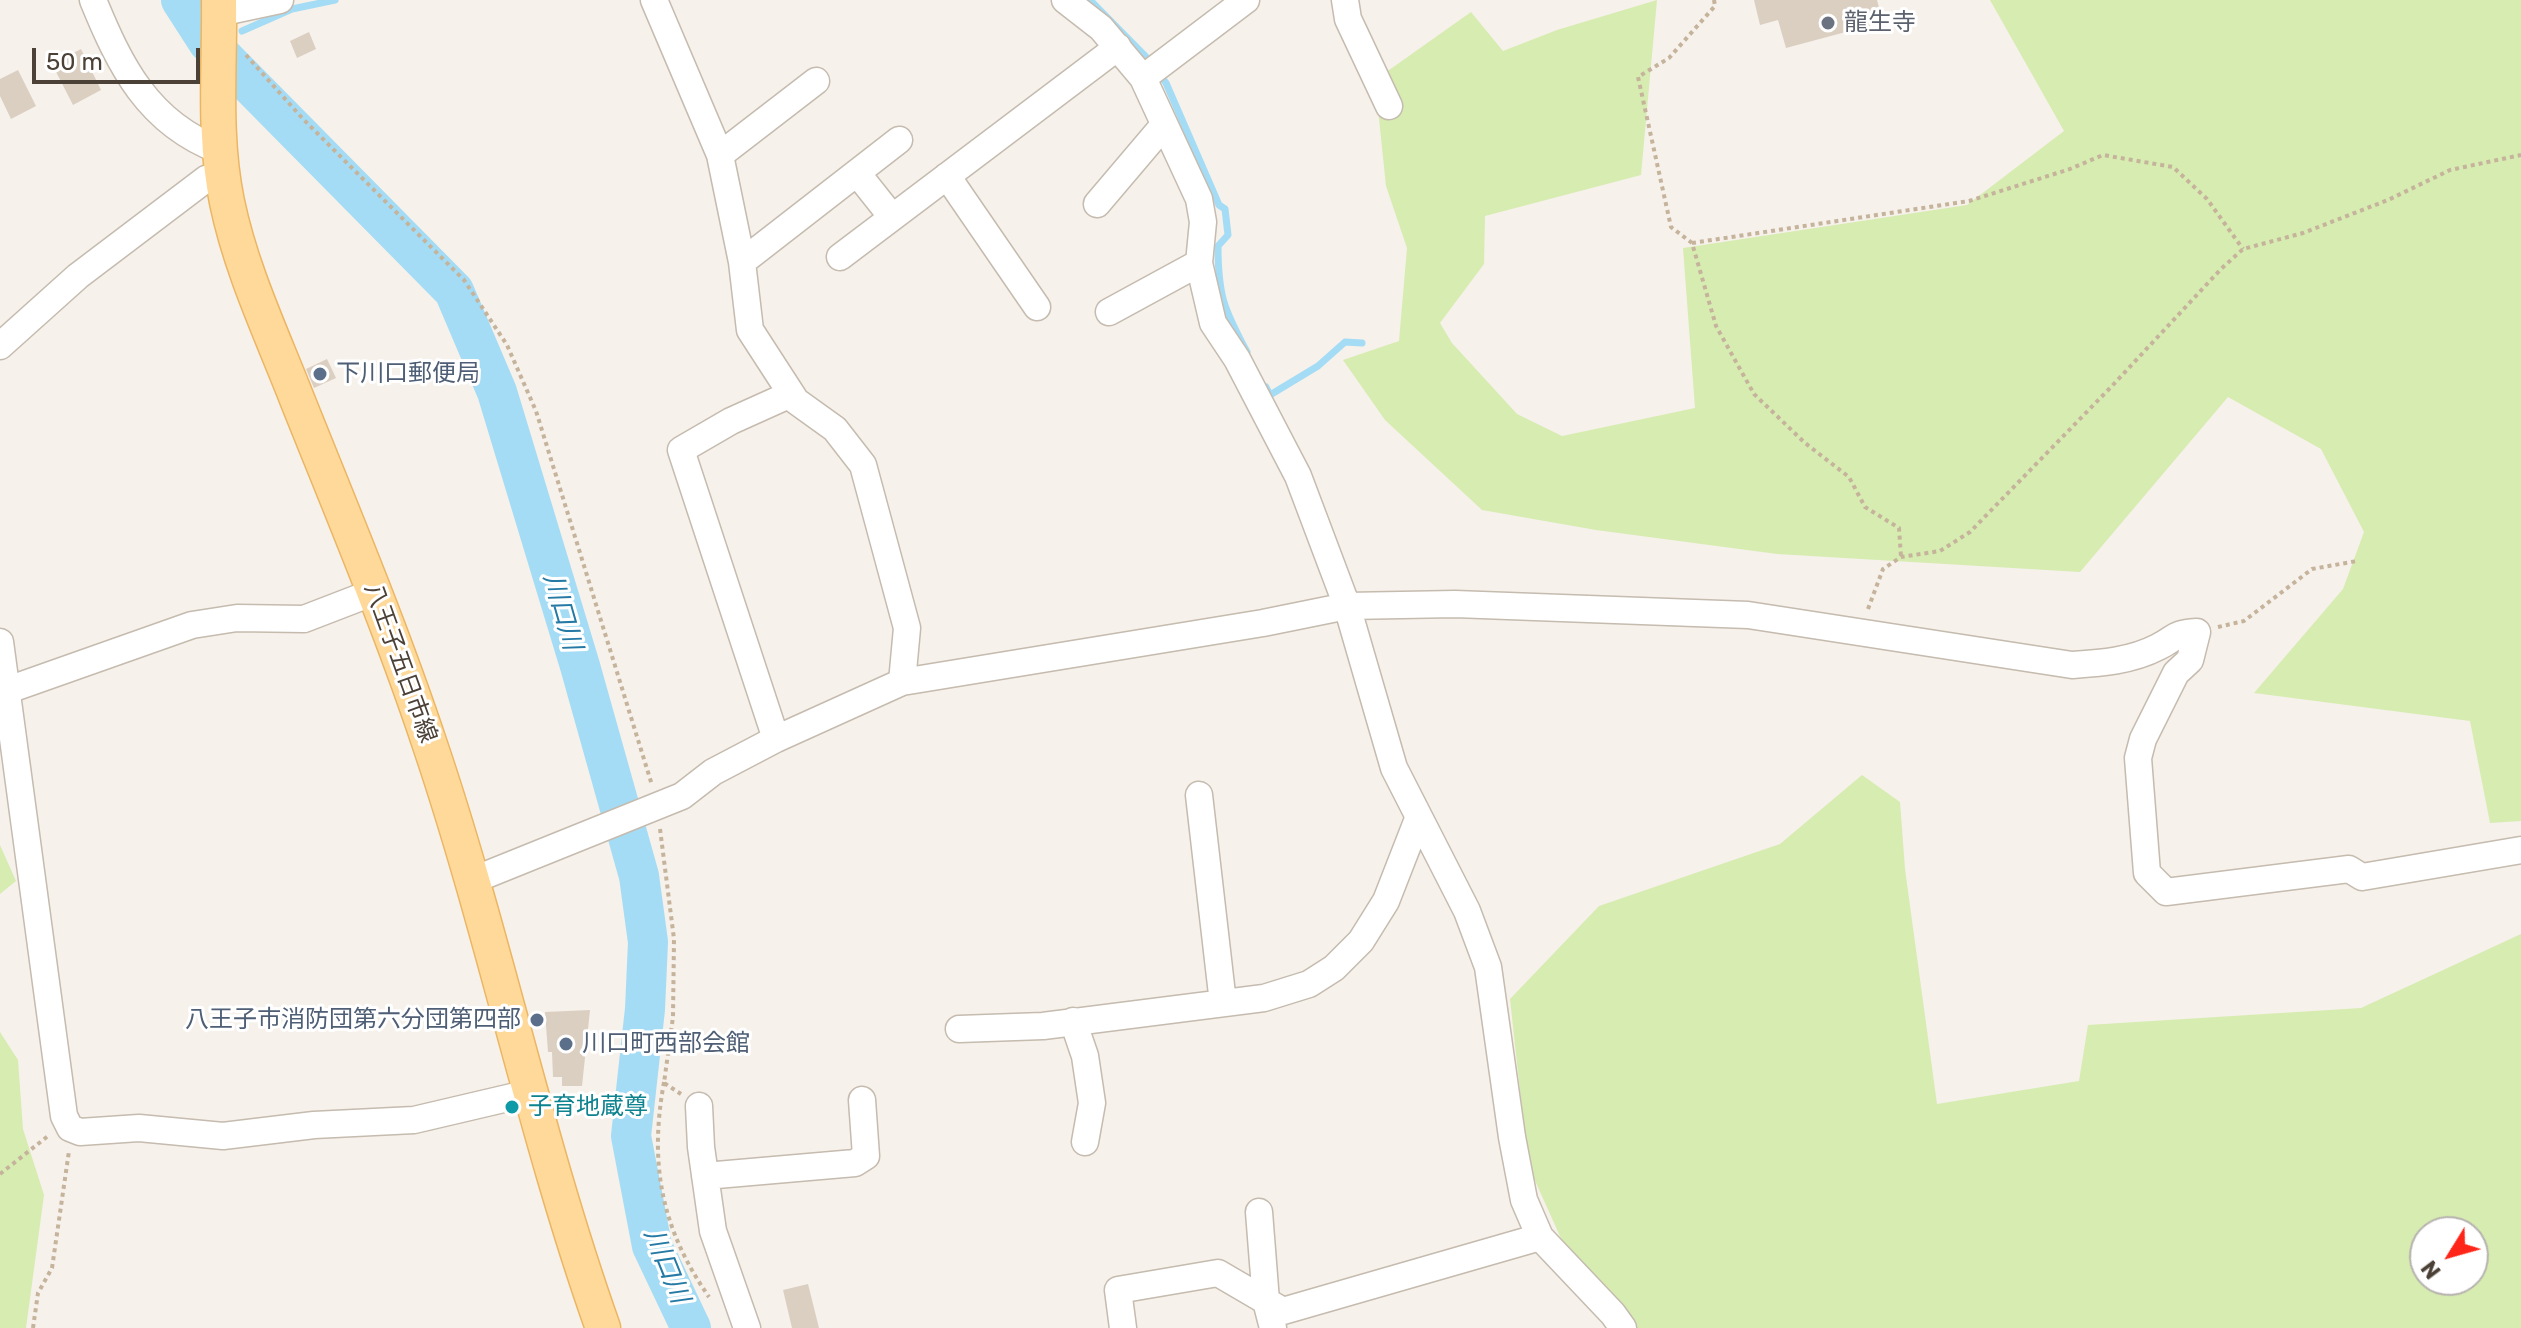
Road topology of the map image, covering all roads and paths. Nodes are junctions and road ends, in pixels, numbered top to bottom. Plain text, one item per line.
1 (93, 0) edge
2 (280, 0) edge
3 (654, 0) edge
4 (1065, 0) edge
5 (1246, 0) edge
6 (1345, 0) edge
7 (1714, 0) edge
8 (219, 7) edge
9 (1118, 47) junction
10 (1144, 77) junction
11 (816, 81) dead end
12 (1389, 106) dead end
13 (1164, 125) junction
14 (899, 140) dead end
15 (220, 151) junction
16 (720, 155) junction
17 (2521, 155) edge
18 (857, 173) junction
19 (947, 176) junction
20 (1097, 204) dead end
21 (892, 217) junction
22 (1692, 243) junction
23 (2243, 249) junction
24 (840, 257) dead end
25 (742, 262) junction
26 (1199, 263) junction
27 (1037, 307) dead end
28 (1109, 312) dead end
29 (0, 346) edge
30 (791, 394) junction
31 (1901, 557) junction
32 (2357, 561) dead end
33 (374, 592) junction
34 (1347, 606) junction
35 (1860, 630) junction
36 (2197, 632) junction
37 (0, 642) edge
38 (902, 682) junction
39 (8, 690) junction
40 (776, 739) junction
41 (1199, 795) dead end
42 (658, 806) junction
43 (1418, 819) junction
44 (2521, 850) edge
45 (471, 881) junction
46 (1223, 1003) junction
47 (1073, 1021) junction
48 (959, 1029) dead end
49 (664, 1083) junction
50 (529, 1093) junction
51 (862, 1100) dead end
52 (699, 1106) joint
53 (67, 1122) junction
54 (1085, 1142) dead end
55 (0, 1174) edge
56 (705, 1176) junction
57 (1259, 1212) dead end
58 (1540, 1237) junction
59 (1266, 1301) junction
60 (717, 1307) dead end
61 (33, 1328) edge
62 (603, 1328) edge
63 (747, 1328) edge
64 (1123, 1328) edge
65 (1273, 1328) edge
66 (1623, 1328) edge

1 - 15 street
2 - 8 street
3 - 16 street
4 - 9 street
5 - 10 street
6 - 12 street
7 - 22 path
8 - 15 main road, 八王子五日市線
8 - 42 path
9 - 10 street
9 - 19 street
10 - 13 street
11 - 16 street
13 - 20 street
13 - 26 street
14 - 18 street
15 - 29 street
15 - 33 main road, 八王子五日市線
16 - 25 street
17 - 23 path
18 - 21 street
18 - 25 street
19 - 21 street
19 - 27 street
21 - 24 street
22 - 23 path
22 - 31 path
23 - 31 path
25 - 30 street
26 - 28 street
26 - 34 street
30 - 38 street
30 - 40 street
31 - 35 path
32 - 36 path
33 - 39 street
33 - 45 main road, 八王子五日市線
34 - 35 street
34 - 38 street
34 - 43 street
35 - 36 street
36 - 44 street
37 - 39 street
38 - 40 street
39 - 53 street
40 - 42 street
41 - 46 street
42 - 45 street
42 - 49 path
43 - 46 street
43 - 58 street
45 - 50 main road, 八王子五日市線
46 - 47 street
47 - 48 street
47 - 54 street
49 - 52 path
49 - 60 path
50 - 53 street
50 - 62 main road, 八王子五日市線
51 - 56 street
52 - 56 street
53 - 55 path
53 - 61 path
56 - 63 street
57 - 59 street
58 - 59 street
58 - 66 street
59 - 64 street
59 - 65 street

